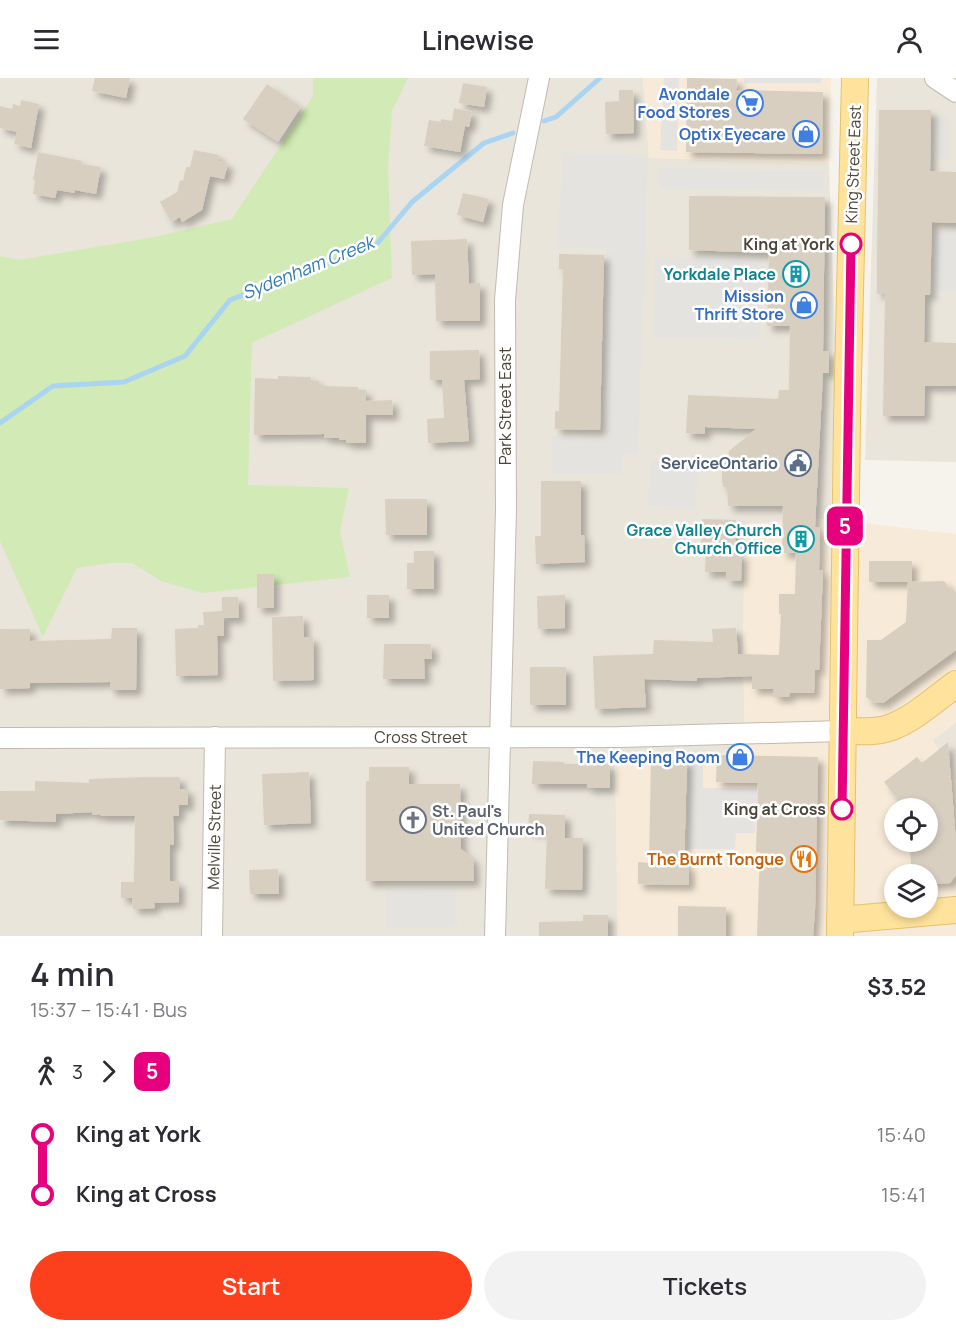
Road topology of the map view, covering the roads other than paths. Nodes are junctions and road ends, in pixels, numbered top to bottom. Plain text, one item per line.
1 (539, 78) edge
2 (855, 78) edge
3 (935, 78) edge
4 (956, 92) edge
5 (956, 684) edge
6 (842, 731) junction
7 (500, 736) junction
8 (215, 737) junction
9 (0, 738) edge
10 (956, 910) edge
11 (840, 928) edge
12 (212, 936) edge
13 (495, 936) edge

1 - 7 street, Park Street East
2 - 6 main road, King Street East
3 - 4 street
5 - 6 main road
6 - 7 street, Cross Street
6 - 11 main road, King Street East
7 - 8 street, Cross Street
7 - 13 street, Park Street East
8 - 9 street, Cross Street
8 - 12 street, Melville Street
10 - 11 main road

